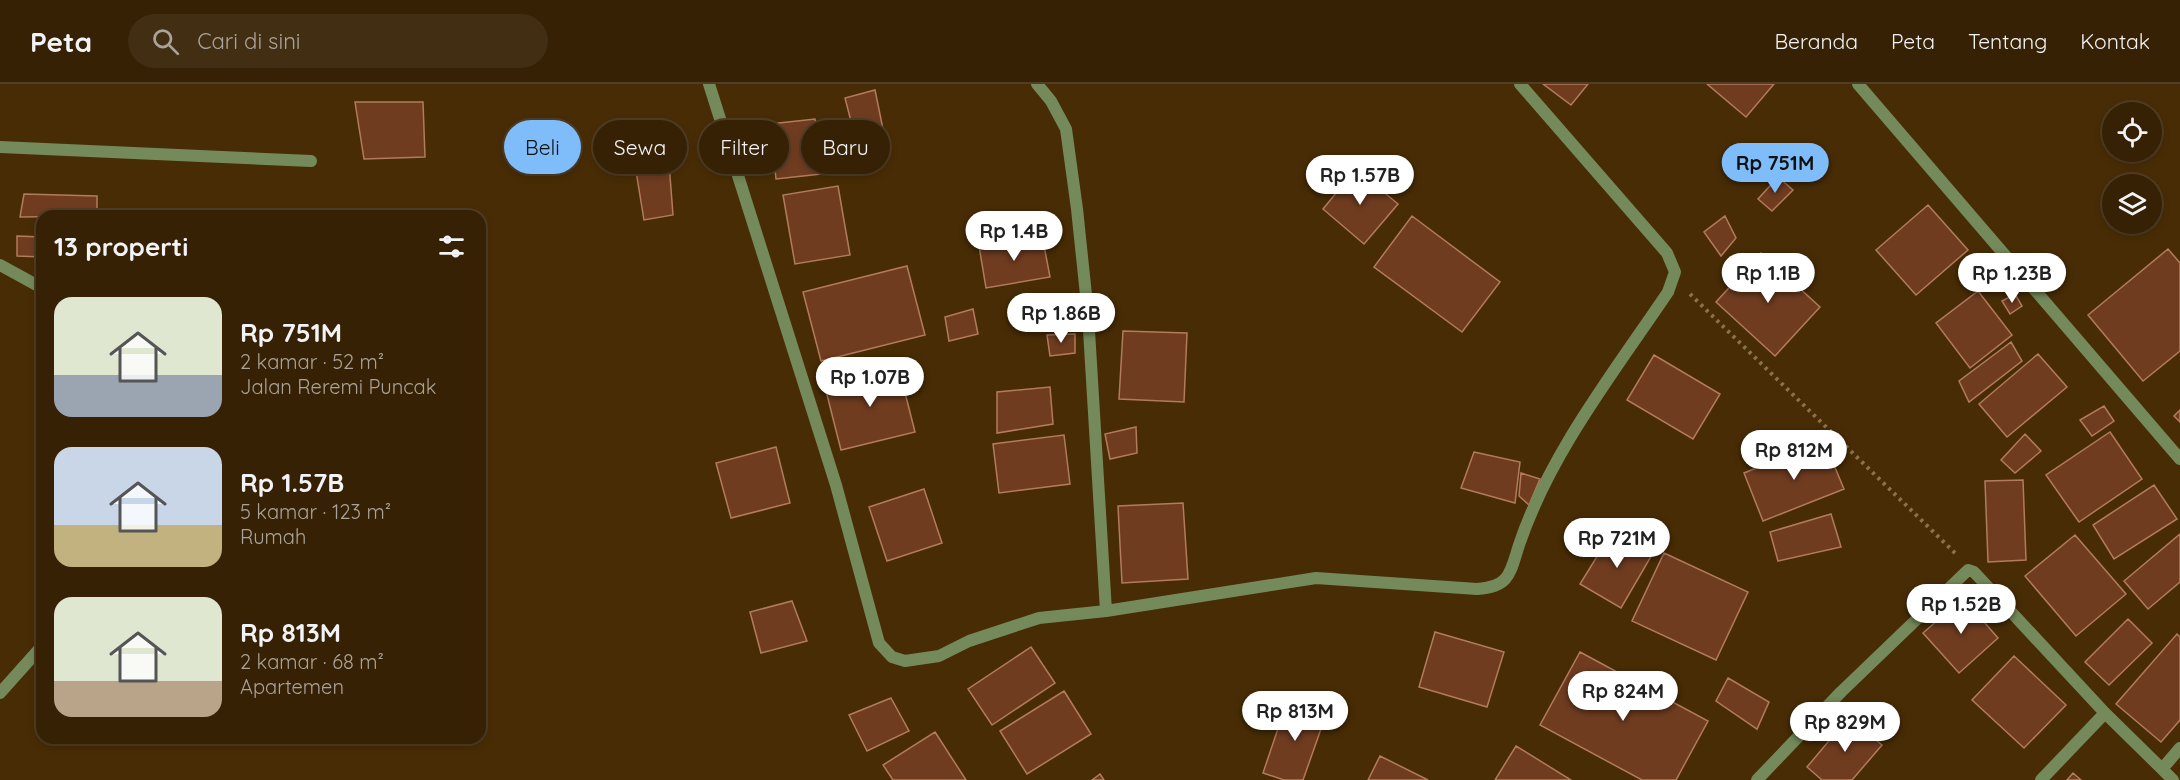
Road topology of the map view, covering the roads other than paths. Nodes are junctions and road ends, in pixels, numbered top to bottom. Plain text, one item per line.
1 (709, 84) edge
2 (1037, 84) edge
3 (1520, 84) edge
4 (1858, 84) edge
5 (0, 147) edge
6 (311, 161) dead end
7 (0, 265) edge
8 (36, 285) edge
9 (2180, 459) edge
10 (1106, 611) junction
11 (36, 653) edge
12 (0, 693) edge
13 (2105, 713) junction
14 (2180, 748) edge
15 (2162, 769) junction
16 (1757, 780) edge
17 (2041, 780) edge
18 (2173, 780) edge

1 - 10 street
2 - 10 street
3 - 10 street
4 - 9 street
5 - 6 street
7 - 8 street
11 - 12 street
13 - 15 street
13 - 16 street
13 - 17 street
14 - 15 street
15 - 18 street

